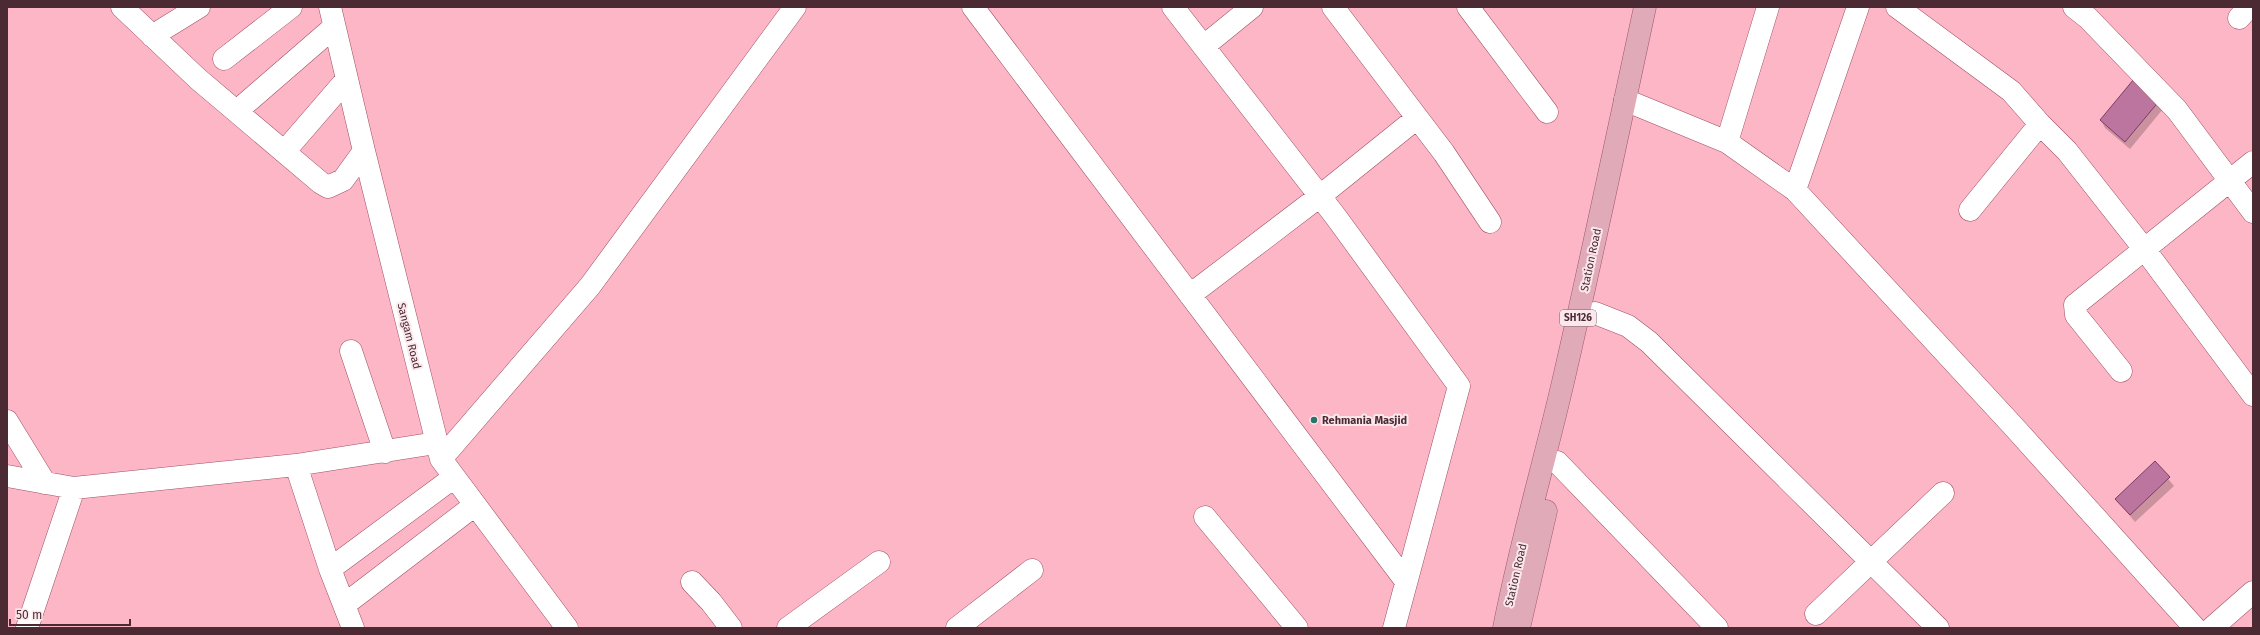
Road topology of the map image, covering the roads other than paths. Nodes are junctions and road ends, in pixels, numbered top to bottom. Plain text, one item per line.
1 (122, 7) edge
2 (199, 7) edge
3 (291, 7) edge
4 (795, 7) edge
5 (973, 7) edge
6 (1173, 7) edge
7 (1252, 7) edge
8 (1333, 7) edge
9 (1468, 7) edge
10 (1645, 7) edge
11 (1660, 7) edge
12 (1768, 7) edge
13 (1858, 7) edge
14 (1897, 7) edge
15 (2074, 7) edge
16 (332, 17) edge
17 (152, 36) junction
18 (1204, 46) junction
19 (224, 59) dead end
20 (347, 79) junction
21 (1631, 103) junction
22 (237, 111) junction
23 (1547, 112) dead end
24 (1417, 118) junction
25 (2040, 124) junction
26 (1727, 142) junction
27 (364, 150) junction
28 (284, 152) junction
29 (2253, 162) edge
30 (2230, 180) junction
31 (1795, 190) junction
32 (1320, 196) junction
33 (1970, 210) dead end
34 (2253, 212) edge
35 (1490, 222) dead end
36 (2145, 250) junction
37 (1190, 295) junction
38 (1595, 313) junction
39 (351, 351) dead end
40 (2121, 371) dead end
41 (2253, 395) edge
42 (7, 421) edge
43 (438, 451) junction
44 (385, 452) junction
45 (1557, 462) junction
46 (296, 465) junction
47 (7, 476) edge
48 (453, 478) junction
49 (45, 483) junction
50 (74, 488) junction
51 (1943, 493) dead end
52 (475, 505) junction
53 (1205, 517) dead end
54 (879, 562) dead end
55 (1872, 563) junction
56 (330, 568) junction
57 (1032, 570) dead end
58 (1405, 580) junction
59 (692, 582) dead end
60 (2253, 592) edge
61 (1816, 614) dead end
62 (348, 621) edge
63 (794, 626) edge
64 (27, 628) edge
65 (567, 628) edge
66 (731, 628) edge
67 (957, 628) edge
68 (1297, 628) edge
69 (1394, 628) edge
70 (1504, 628) edge
71 (1519, 628) edge
72 (1717, 628) edge
73 (1938, 628) edge
74 (2195, 628) edge
75 (2212, 628) edge

1 - 17 street
2 - 17 street
3 - 19 street
4 - 43 street
5 - 37 street
6 - 18 street
7 - 18 street
8 - 24 street
9 - 23 street
10 - 21 main road, Station Road / SH126
11 - 21 main road, Station Road / SH126
12 - 26 street
13 - 31 street
14 - 25 street
15 - 30 street
16 - 20 street, Sangam Road
16 - 22 street
17 - 22 street
18 - 32 street
20 - 27 street, Sangam Road
20 - 28 street
21 - 26 street
21 - 38 main road, Station Road / SH126
21 - 70 main road, Station Road / SH126
22 - 28 street
24 - 32 street
24 - 35 street
25 - 33 street
25 - 36 street
26 - 31 street
27 - 28 street
27 - 43 street, Sangam Road
29 - 30 street
30 - 34 street
30 - 36 street
31 - 74 street
32 - 37 street
32 - 58 street
36 - 40 street
36 - 41 street
37 - 58 street
38 - 45 main road, Station Road / SH126
38 - 55 street
39 - 44 street
42 - 49 street
43 - 44 street
43 - 48 street, Sangam Road
44 - 46 street
45 - 71 main road, Station Road / SH126
45 - 72 street
46 - 50 street
46 - 56 street
47 - 49 street
48 - 52 street, Sangam Road
48 - 56 street
49 - 50 street
50 - 64 street
51 - 55 street
52 - 62 street
52 - 65 street, Sangam Road
53 - 68 street
54 - 63 street
55 - 61 street
55 - 73 street
56 - 62 street
57 - 67 street
58 - 69 street
59 - 66 street
60 - 75 street

